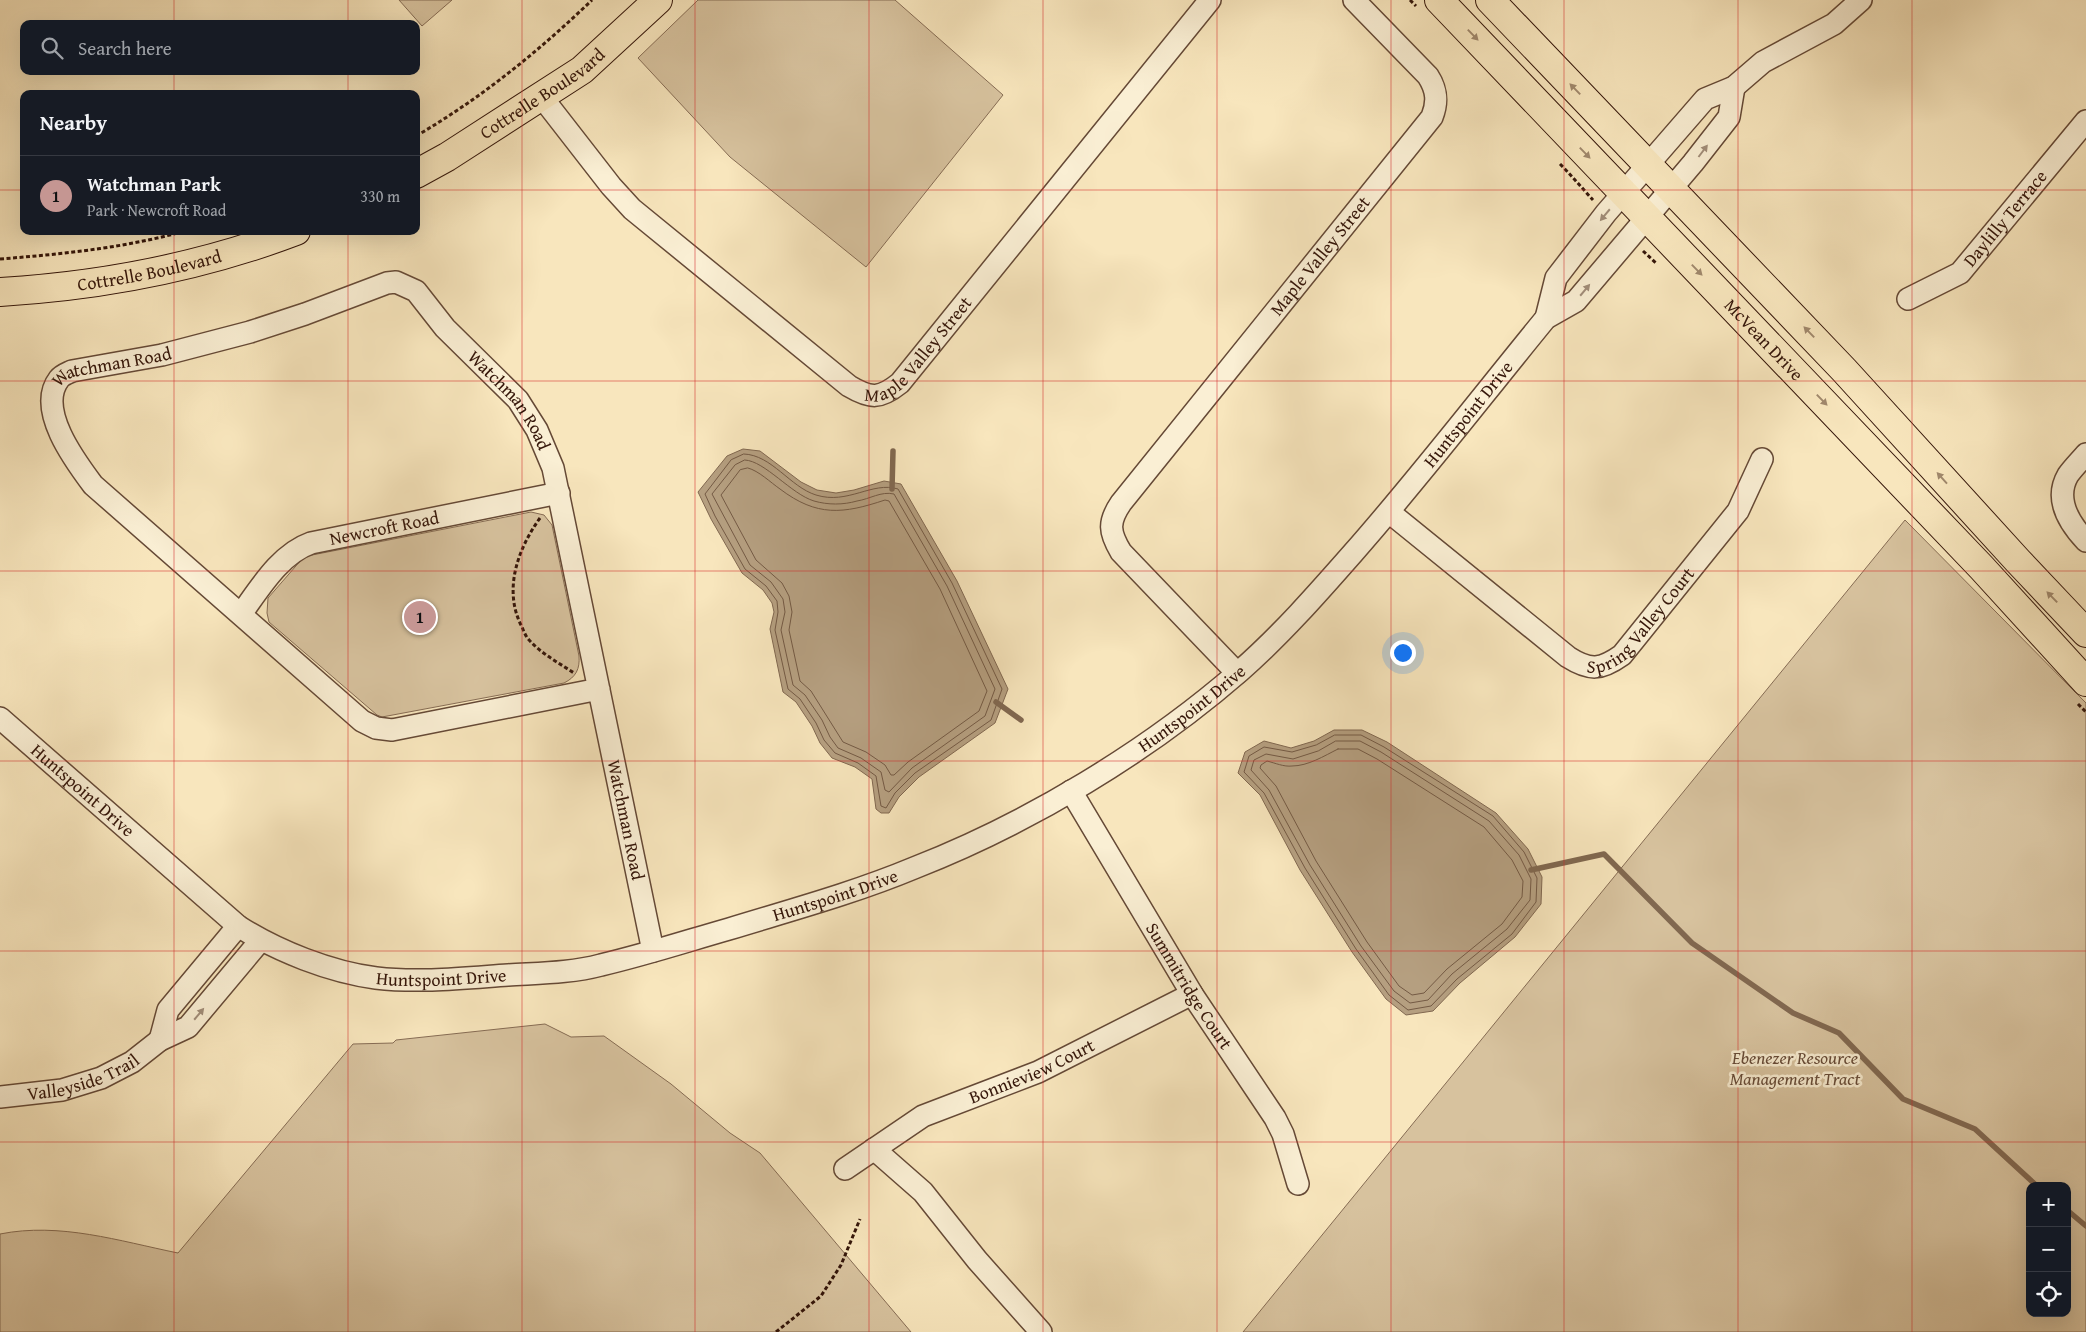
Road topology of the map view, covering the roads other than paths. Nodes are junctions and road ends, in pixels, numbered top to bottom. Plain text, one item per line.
1 (658, 0) edge
2 (1210, 0) edge
3 (1354, 0) edge
4 (1439, 0) edge
5 (1490, 0) edge
6 (1862, 0) edge
7 (1734, 87) junction
8 (541, 96) junction
9 (2086, 121) edge
10 (1648, 165) junction
11 (420, 172) edge
12 (1672, 188) junction
13 (1624, 193) junction
14 (1647, 217) junction
15 (284, 235) edge
16 (0, 292) edge
17 (1908, 299) dead end
18 (1546, 318) junction
19 (2086, 454) edge
20 (1762, 459) dead end
21 (558, 493) junction
22 (1389, 512) junction
23 (2086, 541) edge
24 (241, 614) junction
25 (2086, 633) edge
26 (1237, 673) junction
27 (2086, 682) edge
28 (599, 689) junction
29 (0, 718) edge
30 (1071, 791) junction
31 (238, 926) junction
32 (260, 941) junction
33 (652, 951) junction
34 (1192, 994) junction
35 (160, 1040) junction
36 (0, 1097) edge
37 (874, 1149) junction
38 (845, 1169) dead end
39 (1298, 1184) dead end
40 (1041, 1332) edge

1 - 8 main road, Cottrelle Boulevard
2 - 8 street, Maple Valley Street
3 - 26 street, Maple Valley Street
4 -> 13 main road, McVean Drive
10 -> 5 main road
6 - 7 street, Huntspoint Drive
7 - 10 street, Huntspoint Drive
12 -> 7 street, Huntspoint Drive
8 - 11 main road, Cottrelle Boulevard
9 - 17 street, Daylilly Terrace
10 - 12 main road
10 - 13 street, Huntspoint Drive
12 - 14 street, Huntspoint Drive
25 -> 12 main road
13 - 14 main road, McVean Drive
13 -> 18 street, Huntspoint Drive
18 -> 14 street, Huntspoint Drive
14 -> 27 main road, McVean Drive
15 - 16 main road, Cottrelle Boulevard
18 - 22 street, Huntspoint Drive
19 - 23 street
20 - 22 street, Spring Valley Court
21 - 24 street, Newcroft Road
21 - 24 street, Watchman Road
21 - 28 street, Watchman Road
22 - 26 street, Huntspoint Drive
24 - 28 street, Watchman Road
26 - 30 street, Huntspoint Drive
28 - 33 street, Watchman Road
29 - 31 street, Huntspoint Drive
30 - 33 street, Huntspoint Drive
30 - 34 street, Summitridge Court
31 - 32 street, Huntspoint Drive
31 - 35 street, Valleyside Trail
32 - 33 street, Huntspoint Drive
35 -> 32 street, Valleyside Trail
34 - 37 street, Bonnieview Court
34 - 39 street, Summitridge Court
35 - 36 street, Valleyside Trail
37 - 38 street, Bonnieview Court
37 - 40 street

